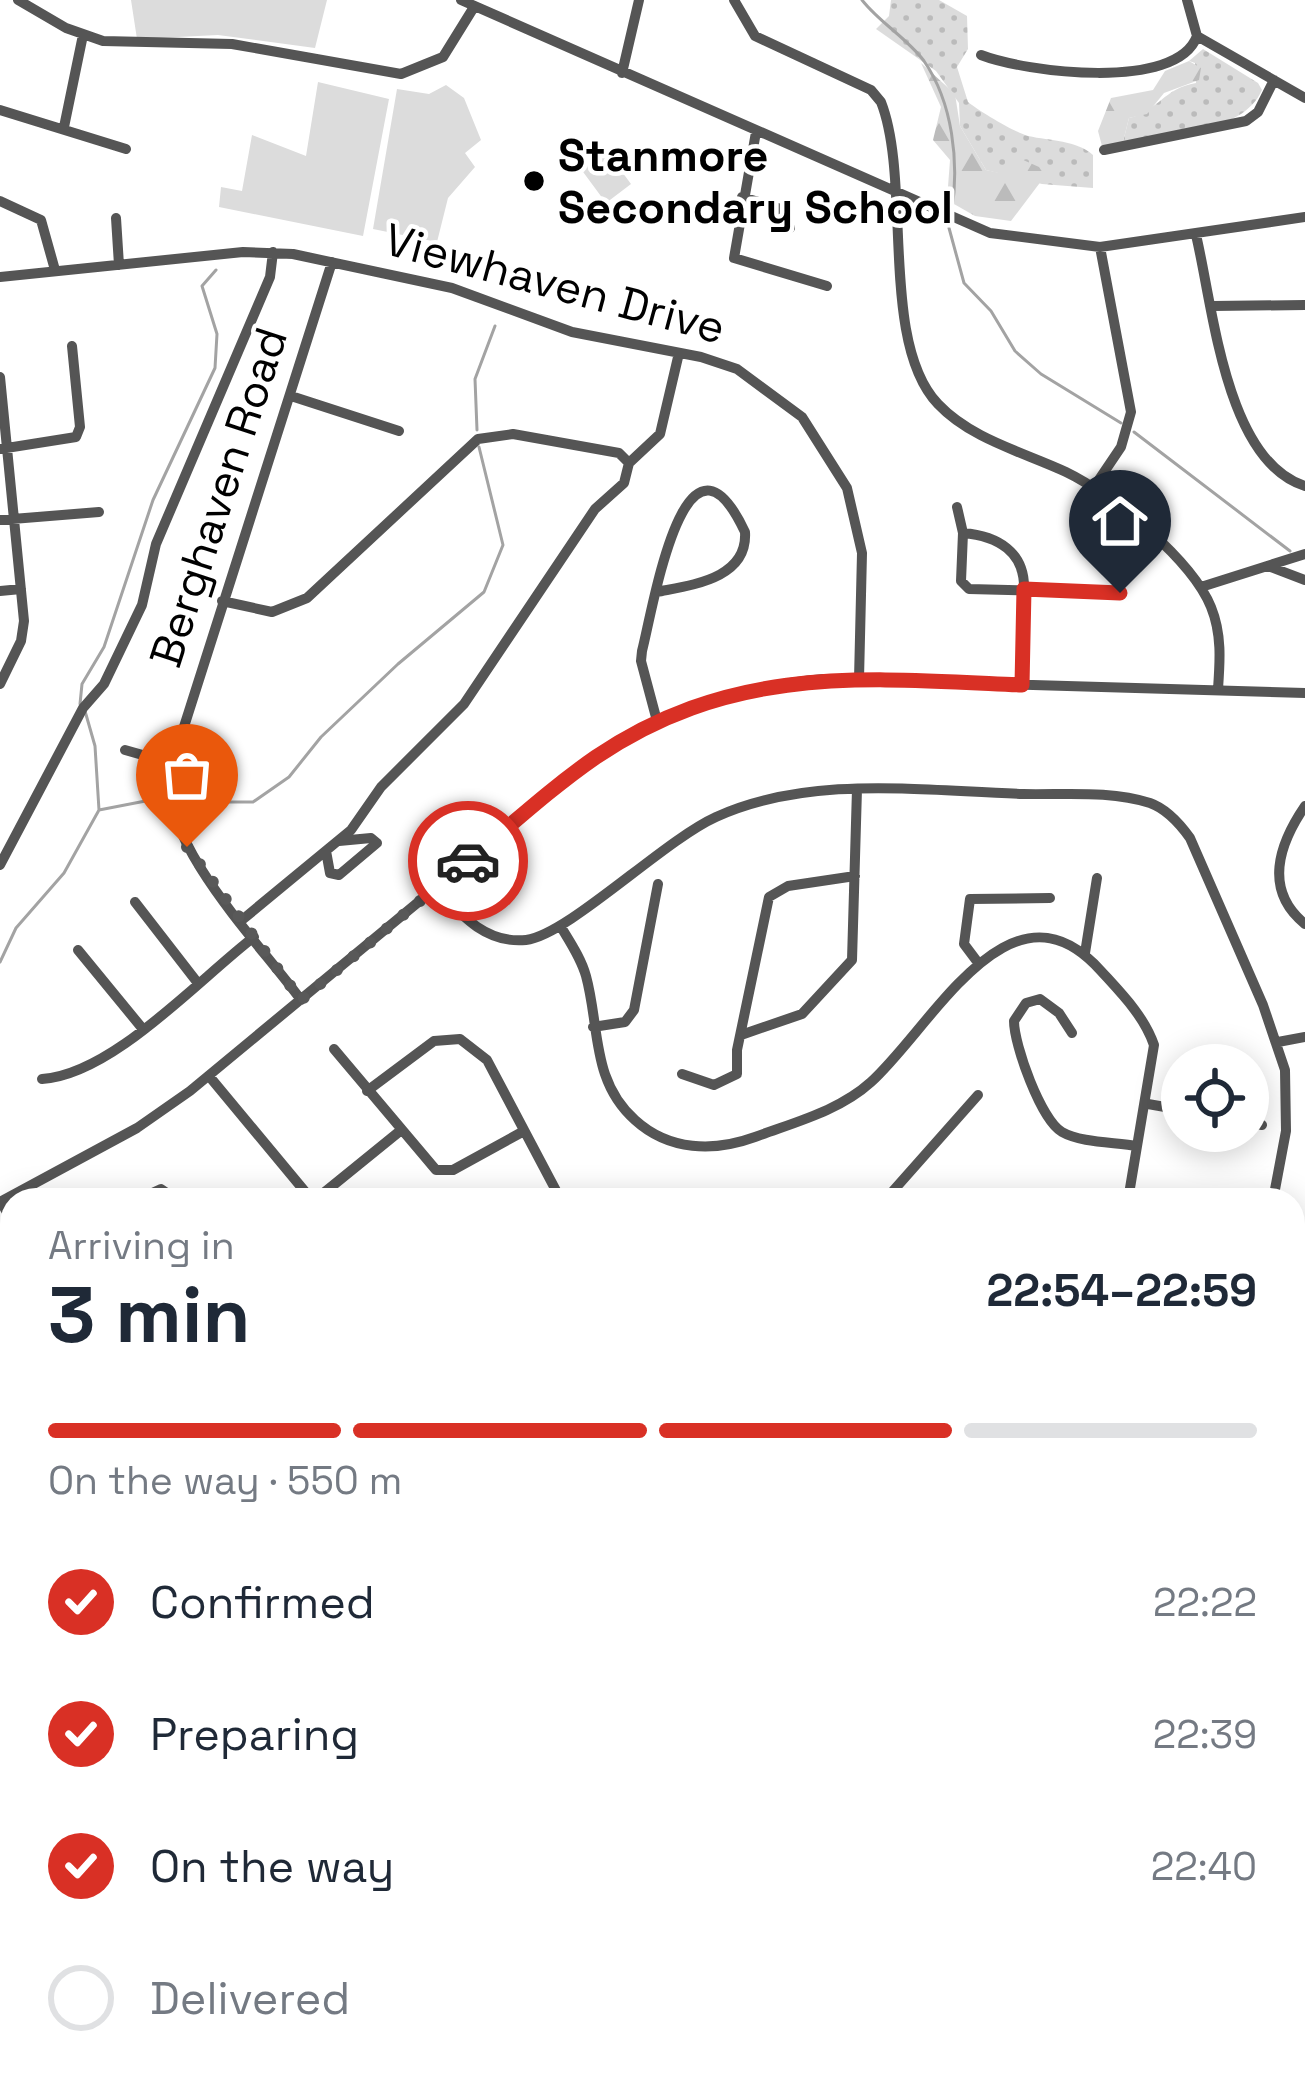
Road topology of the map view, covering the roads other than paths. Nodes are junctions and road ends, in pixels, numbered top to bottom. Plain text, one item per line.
1 (18, 0) edge
2 (461, 0) edge
3 (639, 0) edge
4 (734, 0) edge
5 (1186, 0) edge
6 (474, 7) junction
7 (83, 35) junction
8 (1197, 36) junction
9 (981, 56) dead end
10 (622, 73) junction
11 (1274, 80) junction
12 (1305, 98) edge
13 (0, 110) edge
14 (64, 127) junction
15 (756, 131) junction
16 (126, 149) dead end
17 (1104, 150) dead end
18 (894, 195) junction
19 (742, 197) junction
20 (0, 201) edge
21 (1305, 217) edge
22 (116, 218) dead end
23 (790, 228) dead end
24 (1196, 235) junction
25 (1100, 248) junction
26 (273, 252) junction
27 (332, 262) junction
28 (119, 265) junction
29 (55, 271) junction
30 (0, 277) edge
31 (827, 286) dead end
32 (1305, 305) edge
33 (1213, 306) junction
34 (71, 346) dead end
35 (679, 353) junction
36 (0, 377) edge
37 (291, 396) junction
38 (398, 431) dead end
39 (4, 449) edge
40 (628, 460) junction
41 (1305, 486) edge
42 (1094, 487) junction
43 (957, 507) dead end
44 (100, 512) dead end
45 (14, 519) junction
46 (0, 520) edge
47 (963, 533) junction
48 (1305, 554) edge
49 (1268, 566) junction
50 (1305, 580) edge
51 (1201, 587) junction
52 (21, 589) junction
53 (1024, 589) junction
54 (0, 591) edge
55 (657, 592) junction
56 (1120, 593) dead end
57 (222, 601) junction
58 (859, 679) junction
59 (0, 683) edge
60 (1022, 685) junction
61 (1218, 689) junction
62 (1305, 692) edge
63 (657, 721) junction
64 (125, 750) dead end
65 (171, 763) junction
66 (857, 789) junction
67 (1305, 806) edge
68 (339, 841) junction
69 (326, 851) junction
70 (0, 865) edge
71 (855, 876) junction
72 (1097, 878) dead end
73 (658, 884) dead end
74 (436, 888) junction
75 (1050, 898) dead end
76 (136, 902) dead end
77 (242, 920) junction
78 (1305, 924) edge
79 (561, 927) junction
80 (254, 937) junction
81 (77, 950) dead end
82 (1085, 952) junction
83 (979, 964) junction
84 (197, 982) junction
85 (301, 1000) junction
86 (593, 1027) junction
87 (142, 1028) junction
88 (1072, 1034) dead end
89 (741, 1035) junction
90 (1305, 1037) edge
91 (1278, 1042) junction
92 (334, 1049) dead end
93 (682, 1074) dead end
94 (209, 1076) junction
95 (42, 1079) dead end
96 (368, 1091) junction
97 (978, 1095) dead end
98 (1148, 1104) junction
99 (1161, 1106) edge
100 (400, 1131) junction
101 (524, 1131) junction
102 (1137, 1145) junction
103 (27, 1188) edge
104 (304, 1188) edge
105 (329, 1188) edge
106 (555, 1188) edge
107 (896, 1188) edge
108 (1130, 1188) edge
109 (1275, 1188) edge

1 - 7 street
2 - 6 street
3 - 10 street
4 - 18 street
5 - 8 street
6 - 7 street
6 - 10 street
7 - 14 street
8 - 9 street
8 - 11 street
10 - 15 street
11 - 12 street
11 - 17 street
13 - 14 street
14 - 16 street
15 - 18 street
15 - 19 street
18 - 25 street
18 - 42 street
19 - 23 street
19 - 31 street
20 - 29 street
21 - 24 street
22 - 28 street
24 - 25 street
24 - 33 street
25 - 42 street
26 - 27 street, Viewhaven Drive
26 - 28 street, Viewhaven Drive
26 - 70 street
27 - 35 street, Viewhaven Drive
27 - 37 street, Berghaven Road
28 - 29 street, Viewhaven Drive
29 - 30 street, Viewhaven Drive
32 - 33 street
33 - 41 street
34 - 39 street
35 - 40 street
35 - 58 street, Viewhaven Drive
36 - 39 street
37 - 38 street
37 - 57 street, Berghaven Road
39 - 45 street
40 - 57 street
40 - 68 street
42 - 51 street
43 - 47 street
44 - 45 street
45 - 46 street
45 - 52 street
47 - 53 street
47 - 53 street
48 - 49 street
49 - 50 street
49 - 51 street
51 - 61 street
52 - 54 street
52 - 59 street
53 - 56 street
53 - 60 street
55 - 55 street
55 - 63 street
57 - 65 street, Berghaven Road
58 - 60 street
58 - 63 street
60 - 61 street
61 - 62 street
63 - 74 street
64 - 65 street
65 - 77 street, Berghaven Road
66 - 71 street
66 - 79 street
66 - 91 street
67 - 78 street
68 - 69 street
68 - 69 street
69 - 77 street
71 - 89 street
71 - 89 street
72 - 82 street
73 - 86 street
74 - 79 street
74 - 85 street
75 - 83 street
76 - 84 street
77 - 80 street, Berghaven Road
79 - 86 street
80 - 84 street
80 - 85 street, Berghaven Road
81 - 87 street
82 - 83 street
82 - 98 street
83 - 86 street
84 - 87 street
85 - 94 street
87 - 95 street
88 - 102 street
89 - 93 street
90 - 91 street
91 - 109 street
92 - 96 street
94 - 103 street
94 - 104 street
96 - 100 street
96 - 101 street
97 - 107 street
98 - 99 street
98 - 102 street
100 - 101 street
100 - 105 street
101 - 106 street
102 - 108 street

